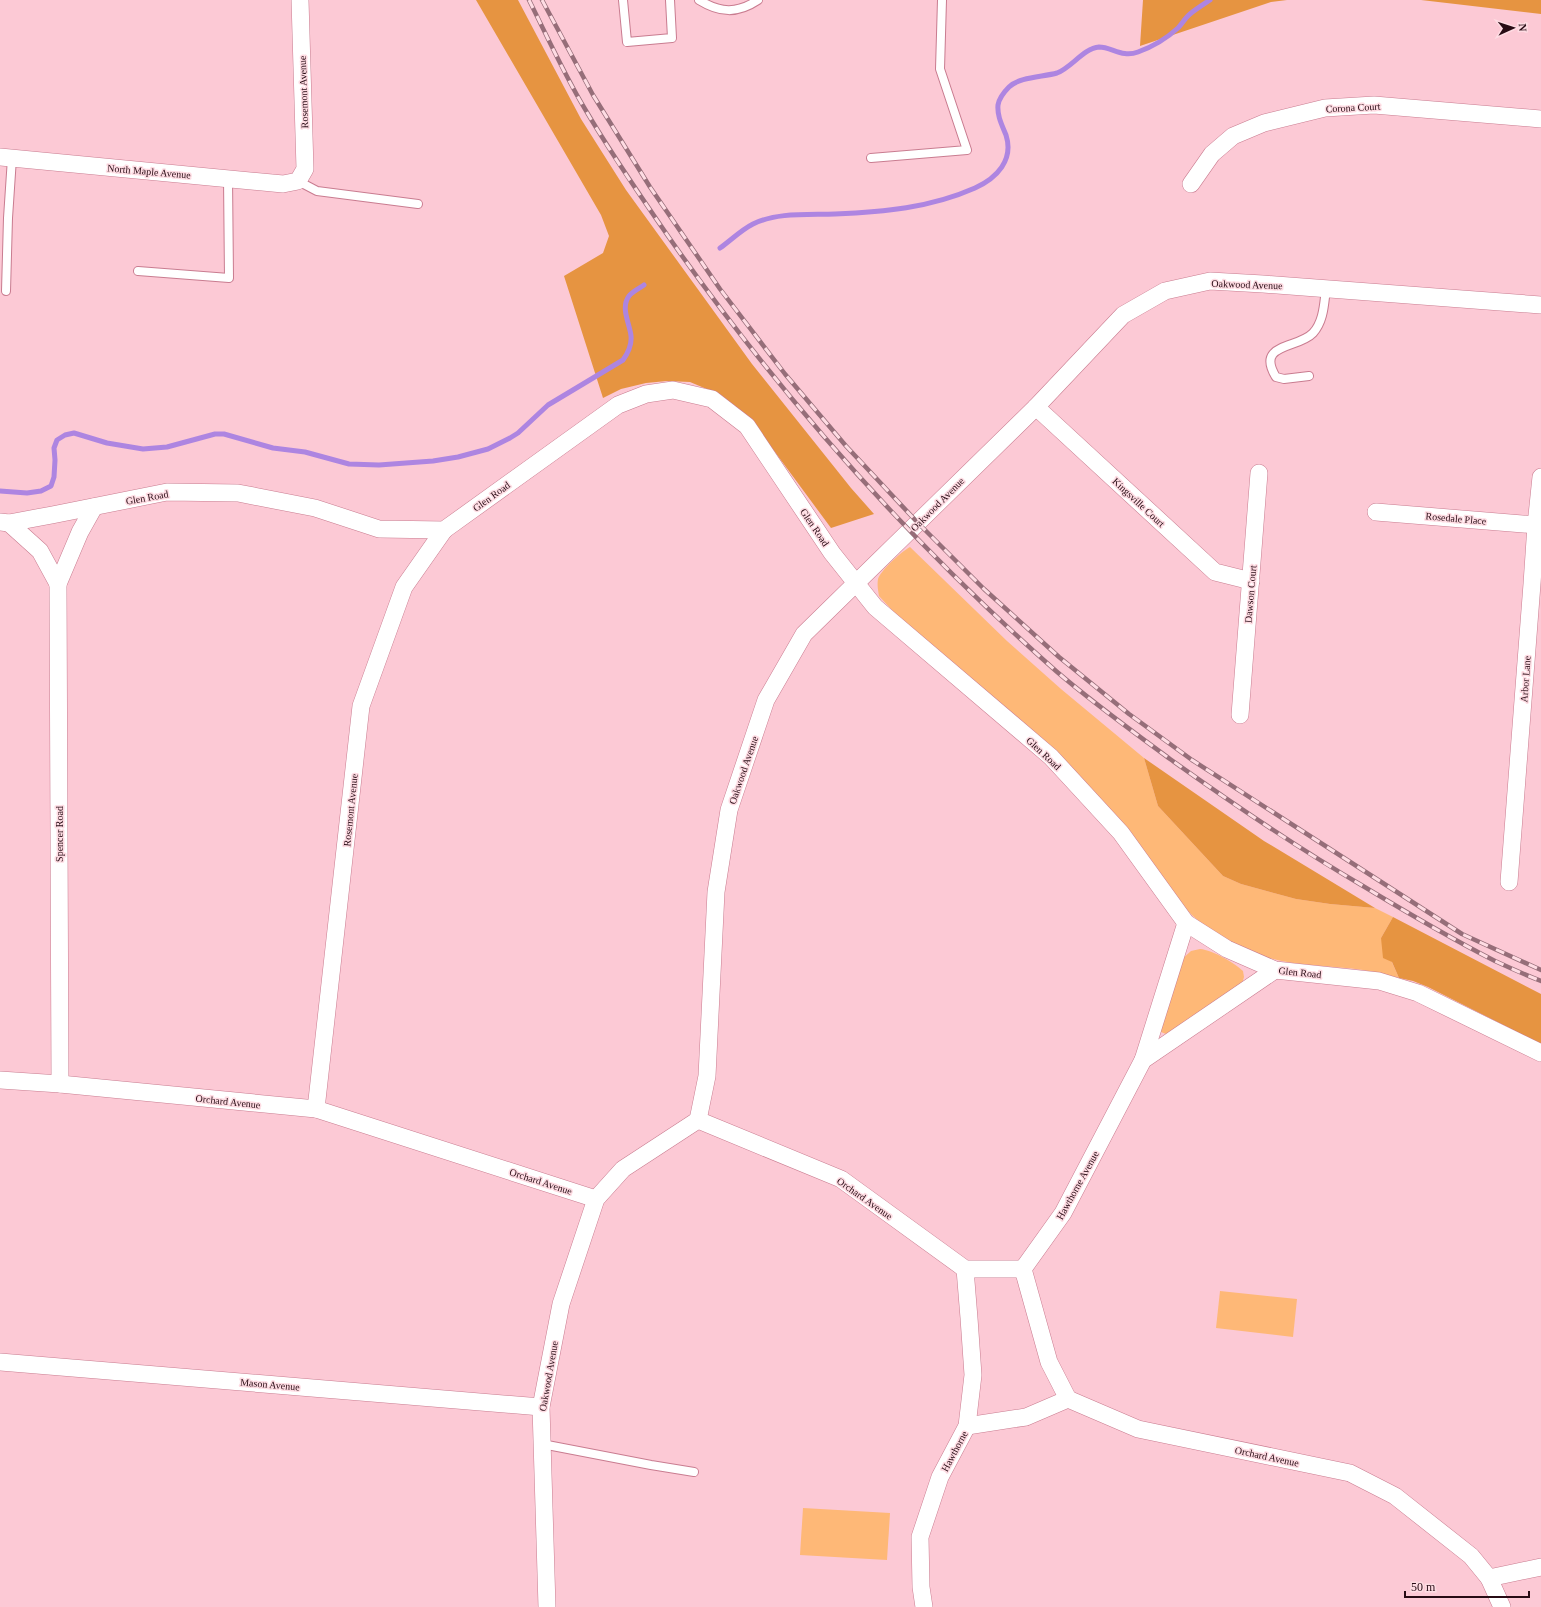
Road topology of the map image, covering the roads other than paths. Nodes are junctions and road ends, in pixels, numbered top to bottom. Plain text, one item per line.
1 (300, 0) edge
2 (623, 0) edge
3 (670, 0) edge
4 (699, 0) edge
5 (758, 0) edge
6 (942, 0) edge
7 (1541, 119) edge
8 (6, 158) edge
9 (871, 158) dead end
10 (228, 178) junction
11 (298, 182) junction
12 (1191, 184) dead end
13 (418, 204) dead end
14 (138, 271) dead end
15 (1326, 289) junction
16 (6, 291) dead end
17 (1541, 305) edge
18 (1310, 376) dead end
19 (1036, 407) junction
20 (1259, 474) dead end
21 (1541, 477) edge
22 (94, 507) junction
23 (1376, 512) dead end
24 (4, 522) edge
25 (1536, 525) junction
26 (444, 530) junction
27 (1251, 581) junction
28 (58, 584) junction
29 (856, 584) junction
30 (1537, 584) edge
31 (1240, 715) dead end
32 (1509, 882) dead end
33 (1186, 924) junction
34 (1275, 970) junction
35 (1541, 1053) edge
36 (1143, 1060) junction
37 (0, 1080) edge
38 (60, 1084) junction
39 (316, 1110) junction
40 (698, 1120) junction
41 (596, 1199) junction
42 (965, 1269) junction
43 (1023, 1269) junction
44 (0, 1362) edge
45 (1068, 1399) junction
46 (541, 1407) junction
47 (967, 1426) junction
48 (542, 1444) junction
49 (694, 1472) dead end
50 (1541, 1567) edge
51 (1489, 1578) junction
52 (547, 1607) edge
53 (924, 1607) edge
54 (1502, 1607) edge

1 - 11 street, Rosemont Avenue
2 - 3 lane
4 - 5 lane
6 - 9 lane
7 - 12 street, Corona Court
8 - 10 street, North Maple Avenue
8 - 16 lane
10 - 11 street, North Maple Avenue
10 - 14 lane
11 - 13 lane
15 - 17 street, Oakwood Avenue
15 - 18 lane
15 - 19 street, Oakwood Avenue
19 - 27 street, Kingsville Court
19 - 29 street, Oakwood Avenue
20 - 27 street, Dawson Court
21 - 25 street, Arbor Lane
22 - 24 street, Glen Road
22 - 26 street, Glen Road
22 - 28 street, Spencer Road
23 - 25 street, Rosedale Place
24 - 28 street, Spencer Road
25 - 30 street, Arbor Lane
26 - 29 street, Glen Road
26 - 39 street, Rosemont Avenue
27 - 31 street, Dawson Court
28 - 38 street, Spencer Road
29 - 33 street, Glen Road
29 - 40 street, Oakwood Avenue
30 - 32 street, Arbor Lane
33 - 34 street, Glen Road
33 - 36 street, Hawthorne Avenue
34 - 35 street, Glen Road
34 - 36 street, Hawthorne Avenue
36 - 43 street, Hawthorne Avenue
37 - 38 street, Orchard Avenue
38 - 39 street, Orchard Avenue
39 - 41 street, Orchard Avenue
40 - 41 street
40 - 42 street, Orchard Avenue
41 - 46 street, Oakwood Avenue
42 - 43 street
42 - 47 street, Hawthorne
43 - 45 street
44 - 46 street, Mason Avenue
45 - 47 street
45 - 51 street, Orchard Avenue
46 - 48 street, Oakwood Avenue
47 - 53 street, Hawthorne
48 - 49 lane
48 - 52 street, Oakwood Avenue
50 - 51 street
51 - 54 street, Orchard Avenue

